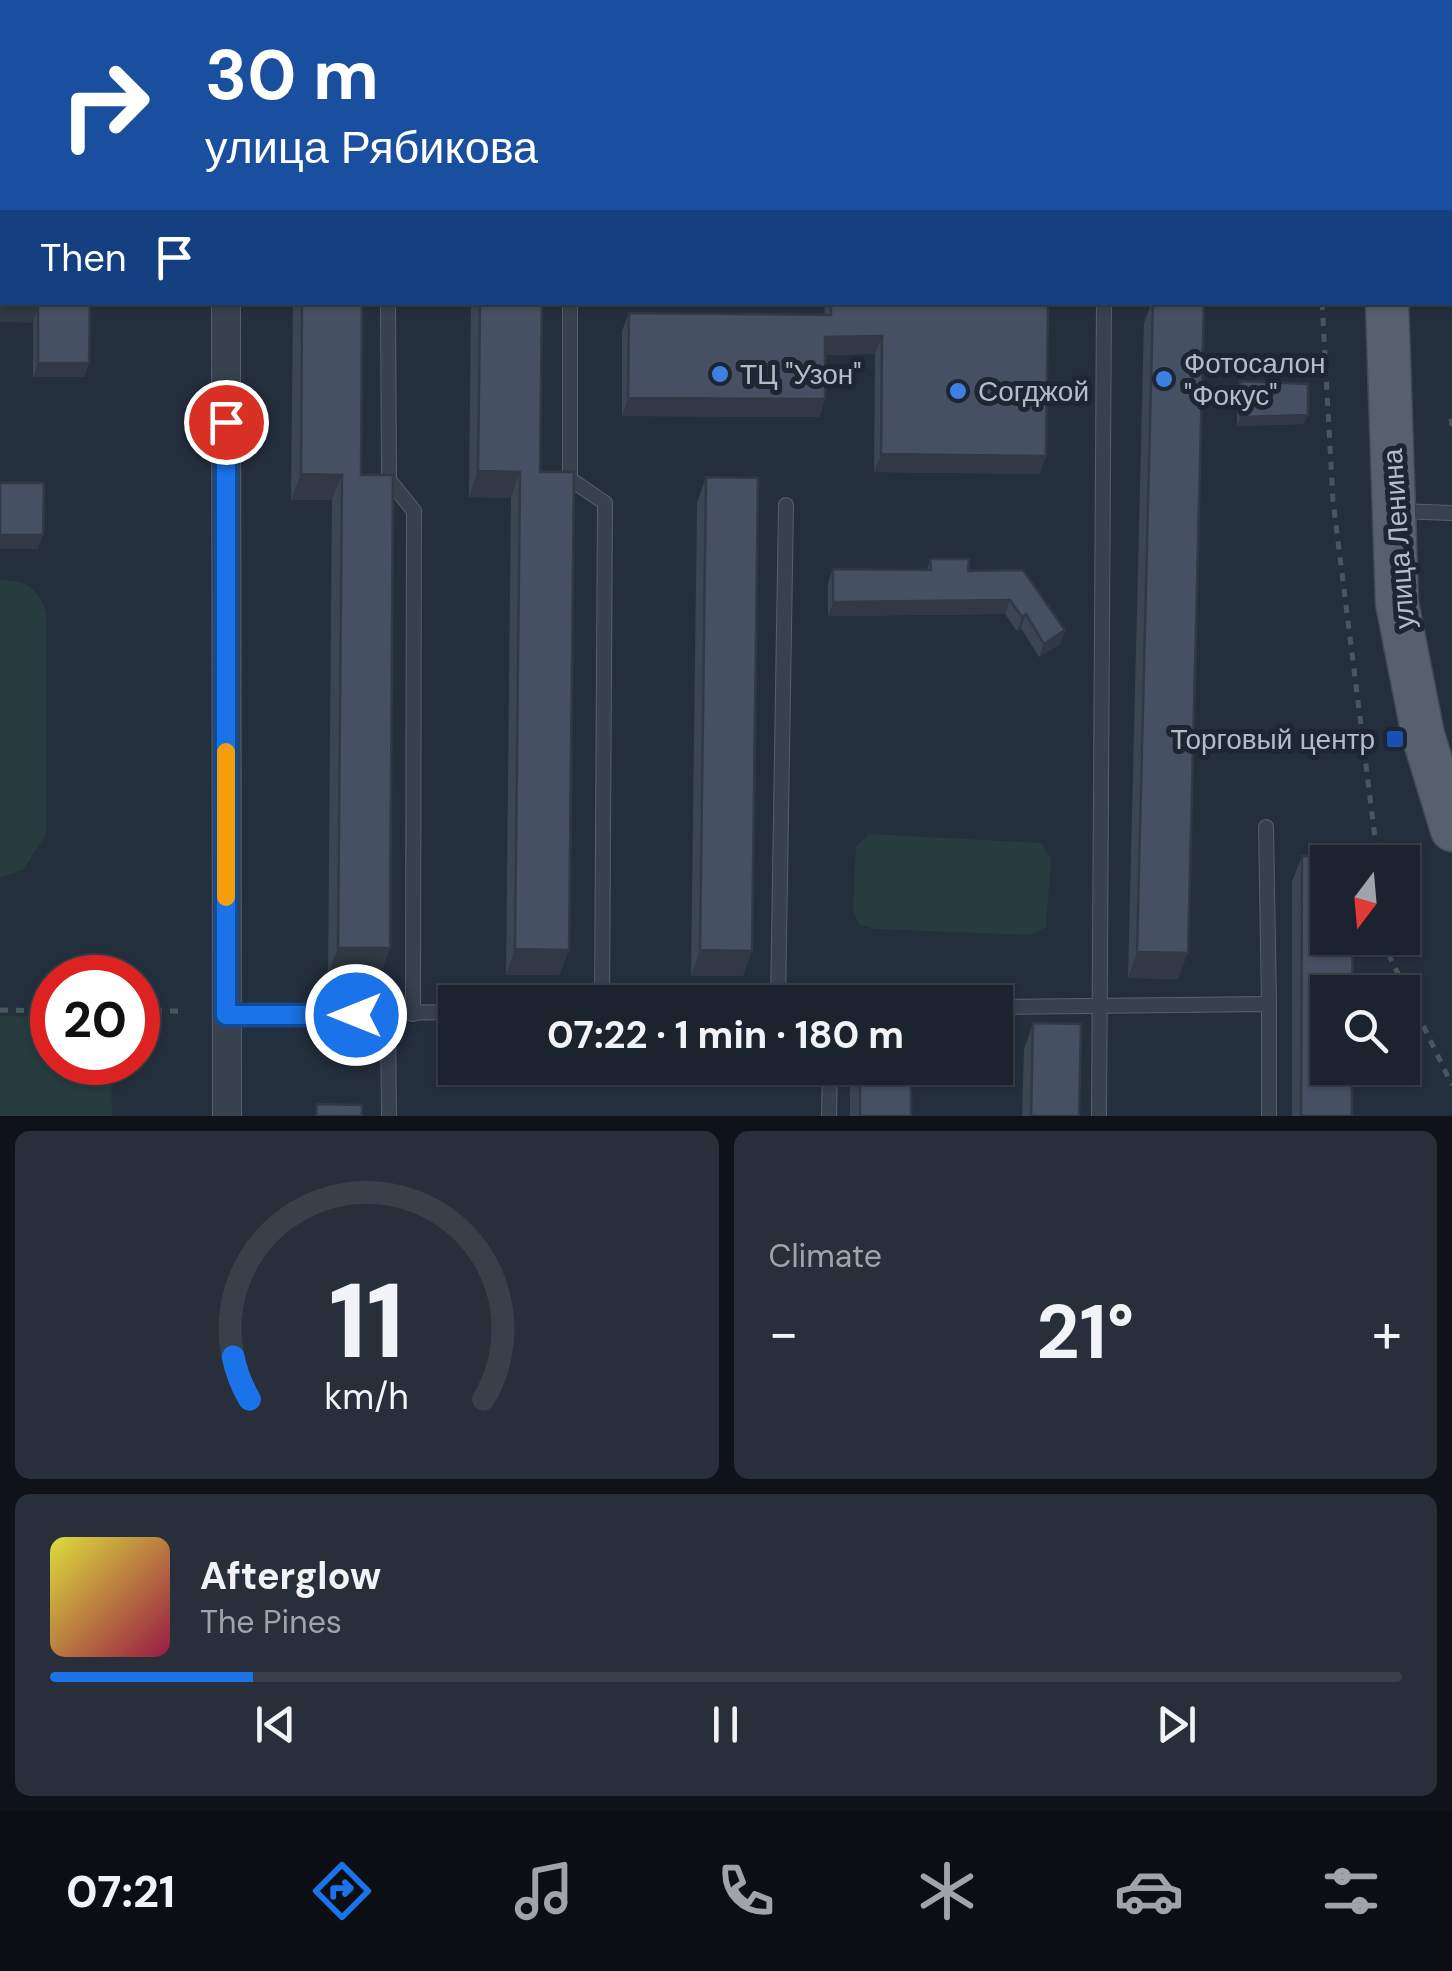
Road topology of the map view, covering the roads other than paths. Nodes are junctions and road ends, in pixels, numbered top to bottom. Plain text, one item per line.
1 (226, 305) edge
2 (388, 305) edge
3 (570, 305) edge
4 (1104, 305) edge
5 (1387, 305) edge
6 (786, 506) dead end
7 (1393, 511) junction
8 (1452, 513) edge
9 (1266, 827) dead end
10 (1452, 830) edge
11 (602, 985) edge
12 (778, 985) edge
13 (1269, 1004) junction
14 (1013, 1007) edge
15 (1098, 1007) junction
16 (438, 1013) edge
17 (413, 1014) junction
18 (226, 1015) junction
19 (388, 1015) junction
20 (830, 1085) edge
21 (227, 1116) edge
22 (389, 1116) edge
23 (829, 1116) edge
24 (1099, 1116) edge
25 (1270, 1116) edge

1 - 18 street
2 - 17 lane
3 - 11 lane
4 - 15 lane
5 - 7 main road, улица Ленина
6 - 12 lane
7 - 8 lane
7 - 10 main road, улица Ленина
9 - 13 lane
13 - 15 lane
13 - 25 lane
14 - 15 lane
15 - 24 lane
16 - 17 lane
17 - 19 lane
18 - 19 lane
18 - 21 street
19 - 22 lane
20 - 23 lane

